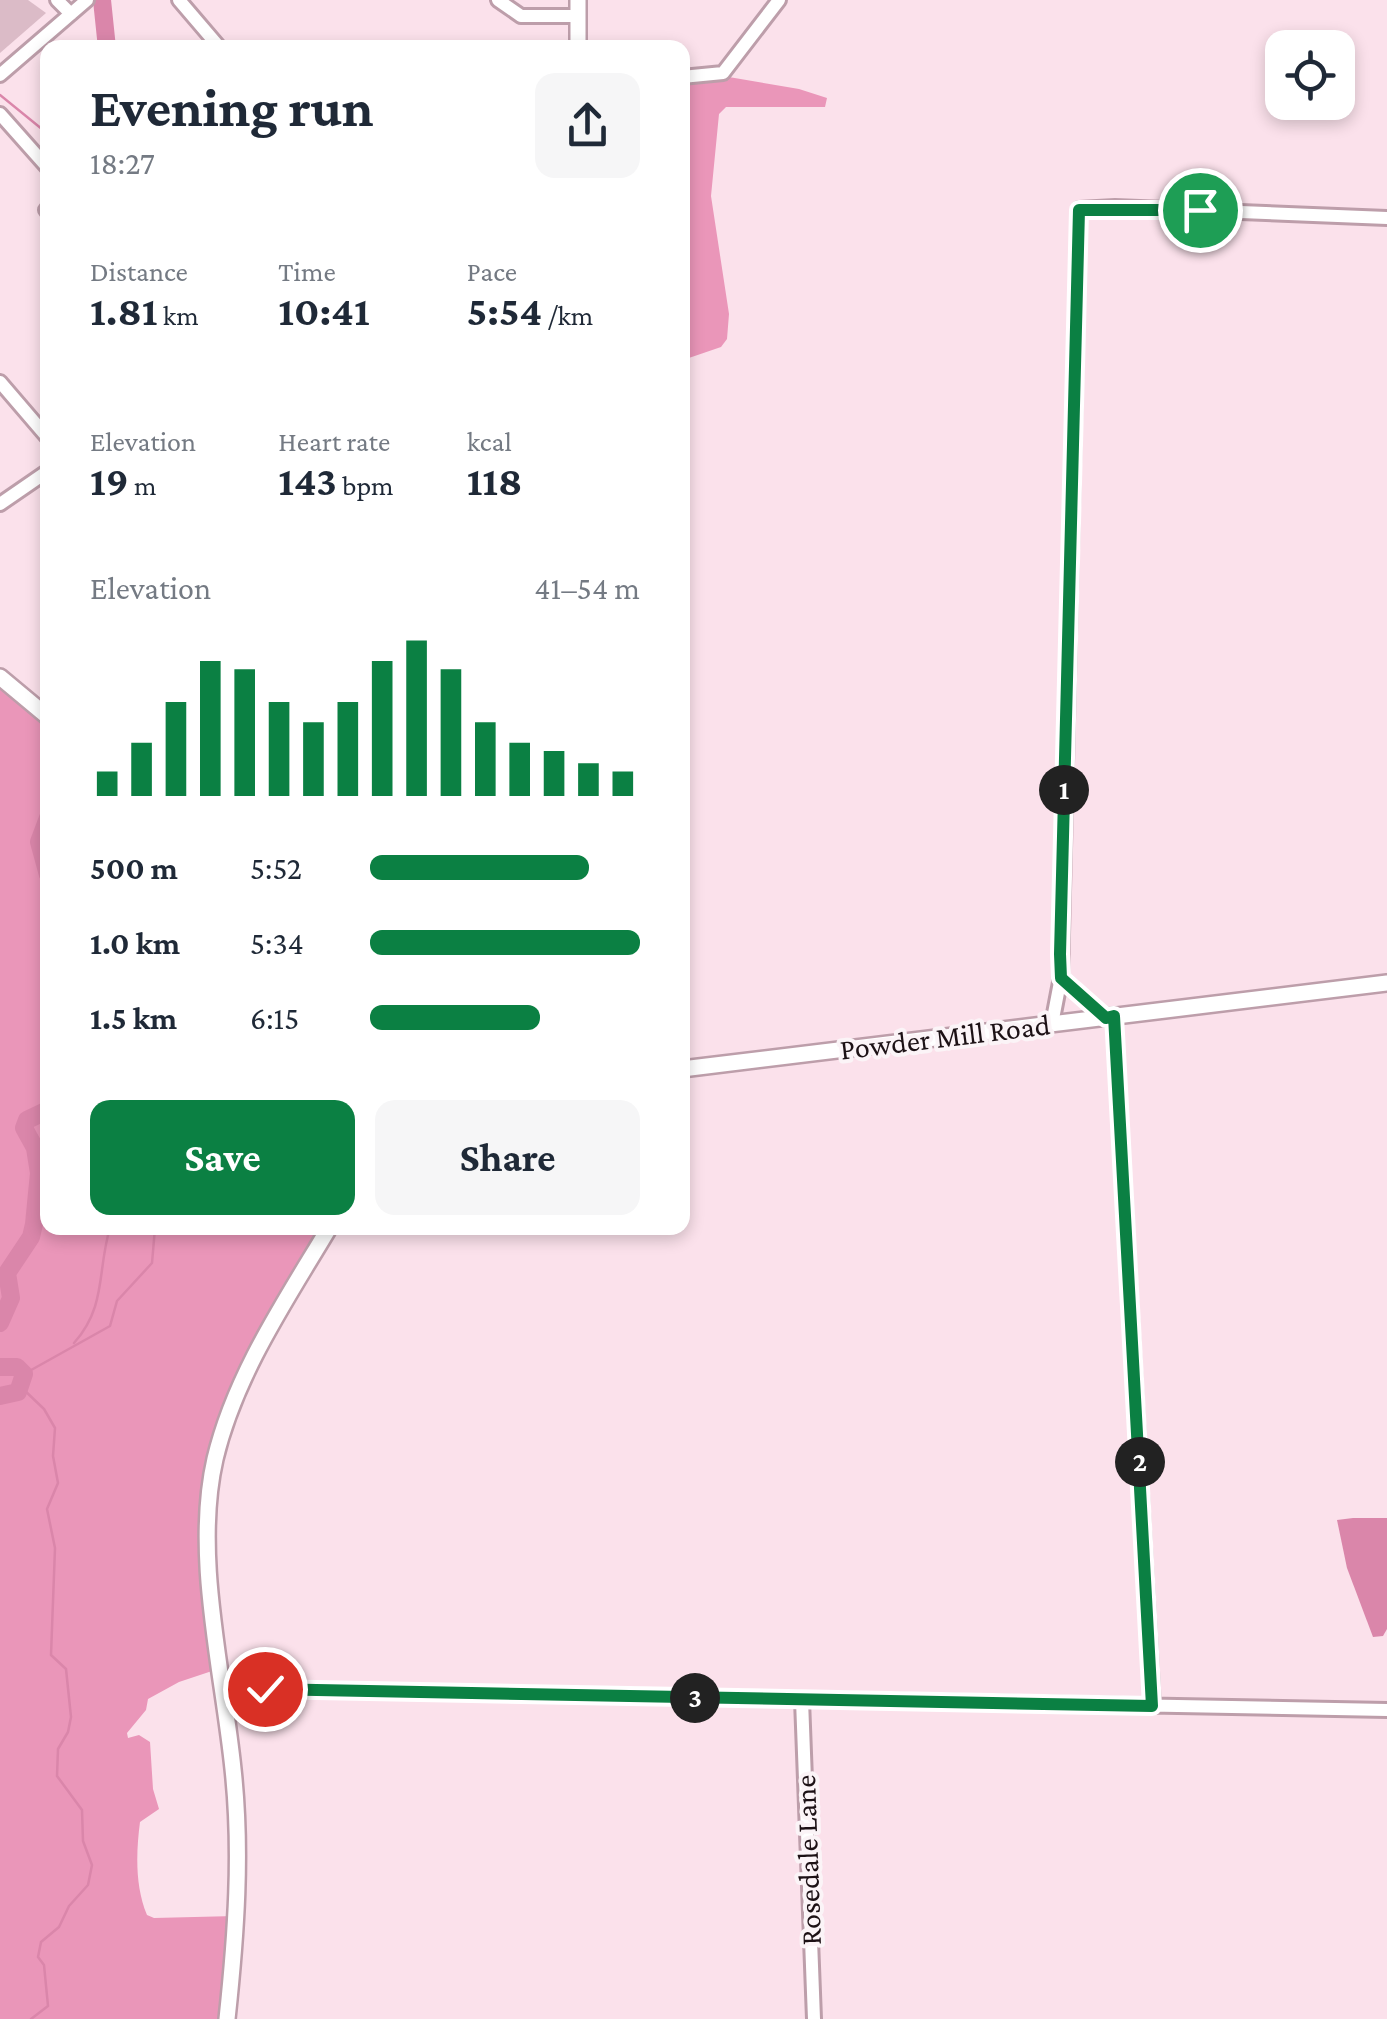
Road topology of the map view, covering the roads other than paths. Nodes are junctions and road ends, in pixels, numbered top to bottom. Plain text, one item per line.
1 (57, 0) edge
2 (87, 0) edge
3 (179, 0) edge
4 (498, 0) edge
5 (780, 0) edge
6 (578, 8) edge
7 (71, 14) junction
8 (41, 40) edge
9 (213, 40) edge
10 (578, 40) edge
11 (40, 41) edge
12 (0, 76) edge
13 (690, 76) edge
14 (0, 114) edge
15 (40, 159) edge
16 (1387, 218) edge
17 (0, 382) edge
18 (40, 429) edge
19 (40, 477) edge
20 (0, 504) edge
21 (0, 677) edge
22 (40, 710) edge
23 (1061, 978) junction
24 (1387, 982) edge
25 (1110, 1017) junction
26 (1052, 1024) junction
27 (690, 1068) edge
28 (326, 1235) edge
29 (224, 1692) junction
30 (802, 1700) junction
31 (1152, 1706) junction
32 (1387, 1710) edge
33 (228, 2019) edge
34 (814, 2019) edge

1 - 7 street
2 - 7 street
3 - 9 street
4 - 6 street
5 - 13 street
6 - 10 main road
7 - 8 street
11 - 12 street
14 - 15 street
16 - 23 street
17 - 18 street
19 - 20 street
21 - 22 main road
23 - 25 street
23 - 26 street
24 - 25 main road, Powder Mill Road
25 - 26 main road, Powder Mill Road
25 - 31 street
26 - 27 main road, Powder Mill Road
28 - 29 main road
29 - 30 street
29 - 33 main road
30 - 31 street
30 - 34 street, Rosedale Lane
31 - 32 street

